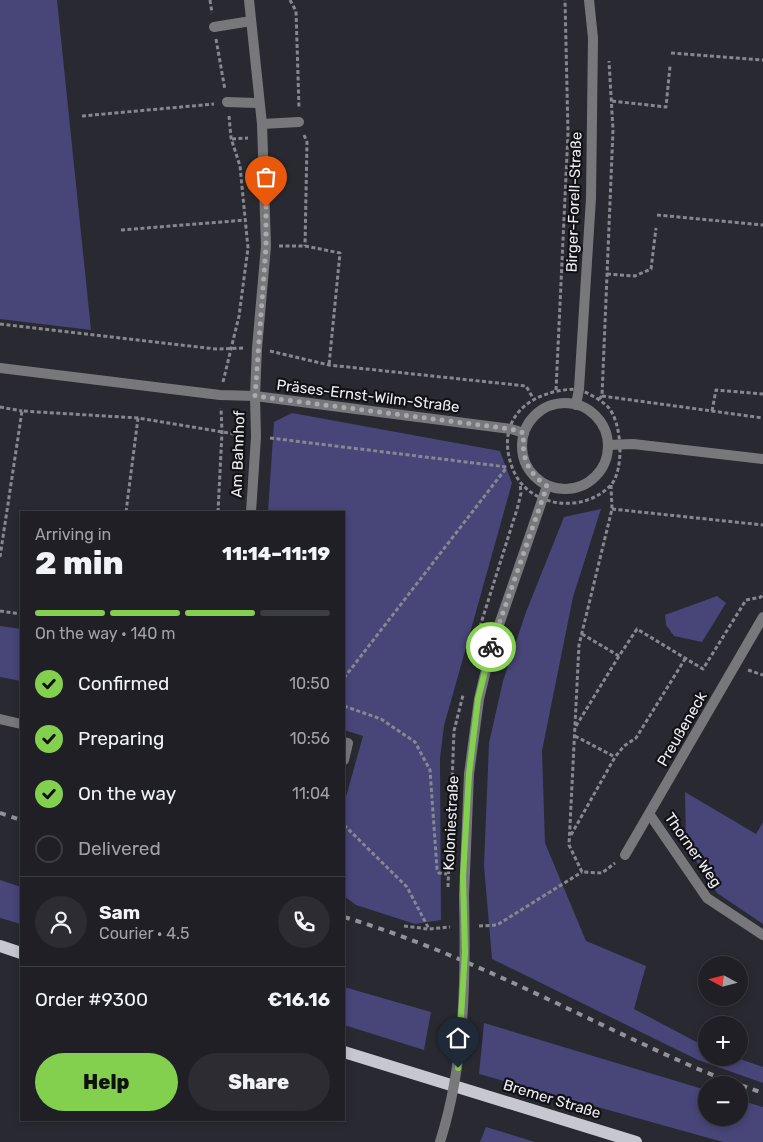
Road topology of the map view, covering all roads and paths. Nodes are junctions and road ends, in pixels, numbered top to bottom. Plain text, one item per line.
1 (210, 0) edge
2 (249, 0) edge
3 (565, 0) edge
4 (589, 0) edge
5 (251, 21) junction
6 (214, 27) junction
7 (671, 53) dead end
8 (609, 55) dead end
9 (763, 60) edge
10 (670, 66) dead end
11 (612, 101) junction
12 (227, 102) junction
13 (259, 103) junction
14 (82, 116) dead end
15 (299, 122) dead end
16 (262, 124) junction
17 (656, 214) dead end
18 (246, 220) junction
19 (763, 225) edge
20 (656, 228) dead end
21 (121, 230) dead end
22 (266, 246) junction
23 (608, 274) junction
24 (329, 365) dead end
25 (0, 368) edge
26 (556, 390) junction
27 (579, 390) junction
28 (763, 394) edge
29 (220, 395) junction
30 (255, 396) junction
31 (601, 398) junction
32 (576, 405) junction
33 (0, 407) edge
34 (22, 411) junction
35 (712, 411) junction
36 (138, 418) junction
37 (763, 418) edge
38 (511, 429) junction
39 (222, 432) junction
40 (524, 433) junction
41 (256, 437) junction
42 (608, 445) junction
43 (620, 445) junction
44 (763, 459) edge
45 (510, 462) junction
46 (507, 467) junction
47 (611, 485) junction
48 (547, 486) junction
49 (541, 499) junction
50 (612, 509) junction
51 (126, 511) edge
52 (218, 511) edge
53 (251, 511) edge
54 (763, 524) edge
55 (0, 557) edge
56 (763, 593) edge
57 (0, 611) edge
58 (20, 614) edge
59 (763, 617) edge
60 (759, 632) edge
61 (582, 634) junction
62 (619, 656) junction
63 (685, 659) junction
64 (345, 677) edge
65 (345, 706) edge
66 (0, 719) edge
67 (20, 724) edge
68 (576, 727) junction
69 (575, 736) junction
70 (345, 742) edge
71 (345, 756) edge
72 (615, 758) junction
73 (650, 815) junction
74 (570, 837) junction
75 (625, 855) joint
76 (448, 896) dead end
77 (404, 926) dead end
78 (429, 929) dead end
79 (763, 935) edge
80 (0, 946) edge
81 (20, 953) edge
82 (345, 1052) edge
83 (440, 1142) edge
84 (636, 1142) edge

1 - 6 path
2 - 5 street, Am Bahnhof
3 - 26 path
4 - 27 street, Birger-Forell-Straße
5 - 6 street
5 - 13 street, Am Bahnhof
6 - 12 path
7 - 9 path
8 - 11 path
10 - 11 path
11 - 23 path
12 - 13 street
12 - 14 path
12 - 18 path
13 - 16 street, Am Bahnhof
15 - 16 street
16 - 22 street, Am Bahnhof
17 - 19 path
18 - 21 path
18 - 29 path
20 - 23 path
22 - 24 path
22 - 30 street, Am Bahnhof
23 - 31 path
25 - 29 street, Präses-Ernst-Wilm-Straße
26 - 27 path
26 - 38 path
27 - 31 path
27 - 32 street, Birger-Forell-Straße
28 - 35 path
29 - 30 street, Präses-Ernst-Wilm-Straße
29 - 39 path
30 - 38 street, Präses-Ernst-Wilm-Straße
30 - 41 street, Am Bahnhof
31 - 35 path
31 - 43 path
32 - 40 street
32 - 42 street
33 - 34 path
34 - 36 path
34 - 55 path
35 - 37 path
36 - 39 path
36 - 51 path
38 - 40 street, Präses-Ernst-Wilm-Straße
38 - 45 path
39 - 41 path
39 - 52 path
40 - 48 street
41 - 46 path
41 - 53 street, Am Bahnhof
42 - 43 street
42 - 48 street
43 - 44 street
43 - 47 path
45 - 46 path
45 - 49 path
46 - 64 path
47 - 49 path
47 - 50 path
48 - 49 street, Koloniestraße
49 - 83 street, Koloniestraße, bridge
50 - 54 path
50 - 61 path
56 - 63 path
57 - 58 path
59 - 60 street, Preußeneck
60 - 73 street, Preußeneck
61 - 62 path
61 - 68 path
62 - 63 path
62 - 68 path
63 - 72 path
65 - 76 path
66 - 67 street
68 - 69 path
69 - 72 path
69 - 74 path
70 - 71 street
72 - 74 path
73 - 75 street, Preußeneck
73 - 79 street, Thorner Weg
74 - 75 path
77 - 78 path
80 - 81 main road
82 - 84 main road, Bremer Straße

